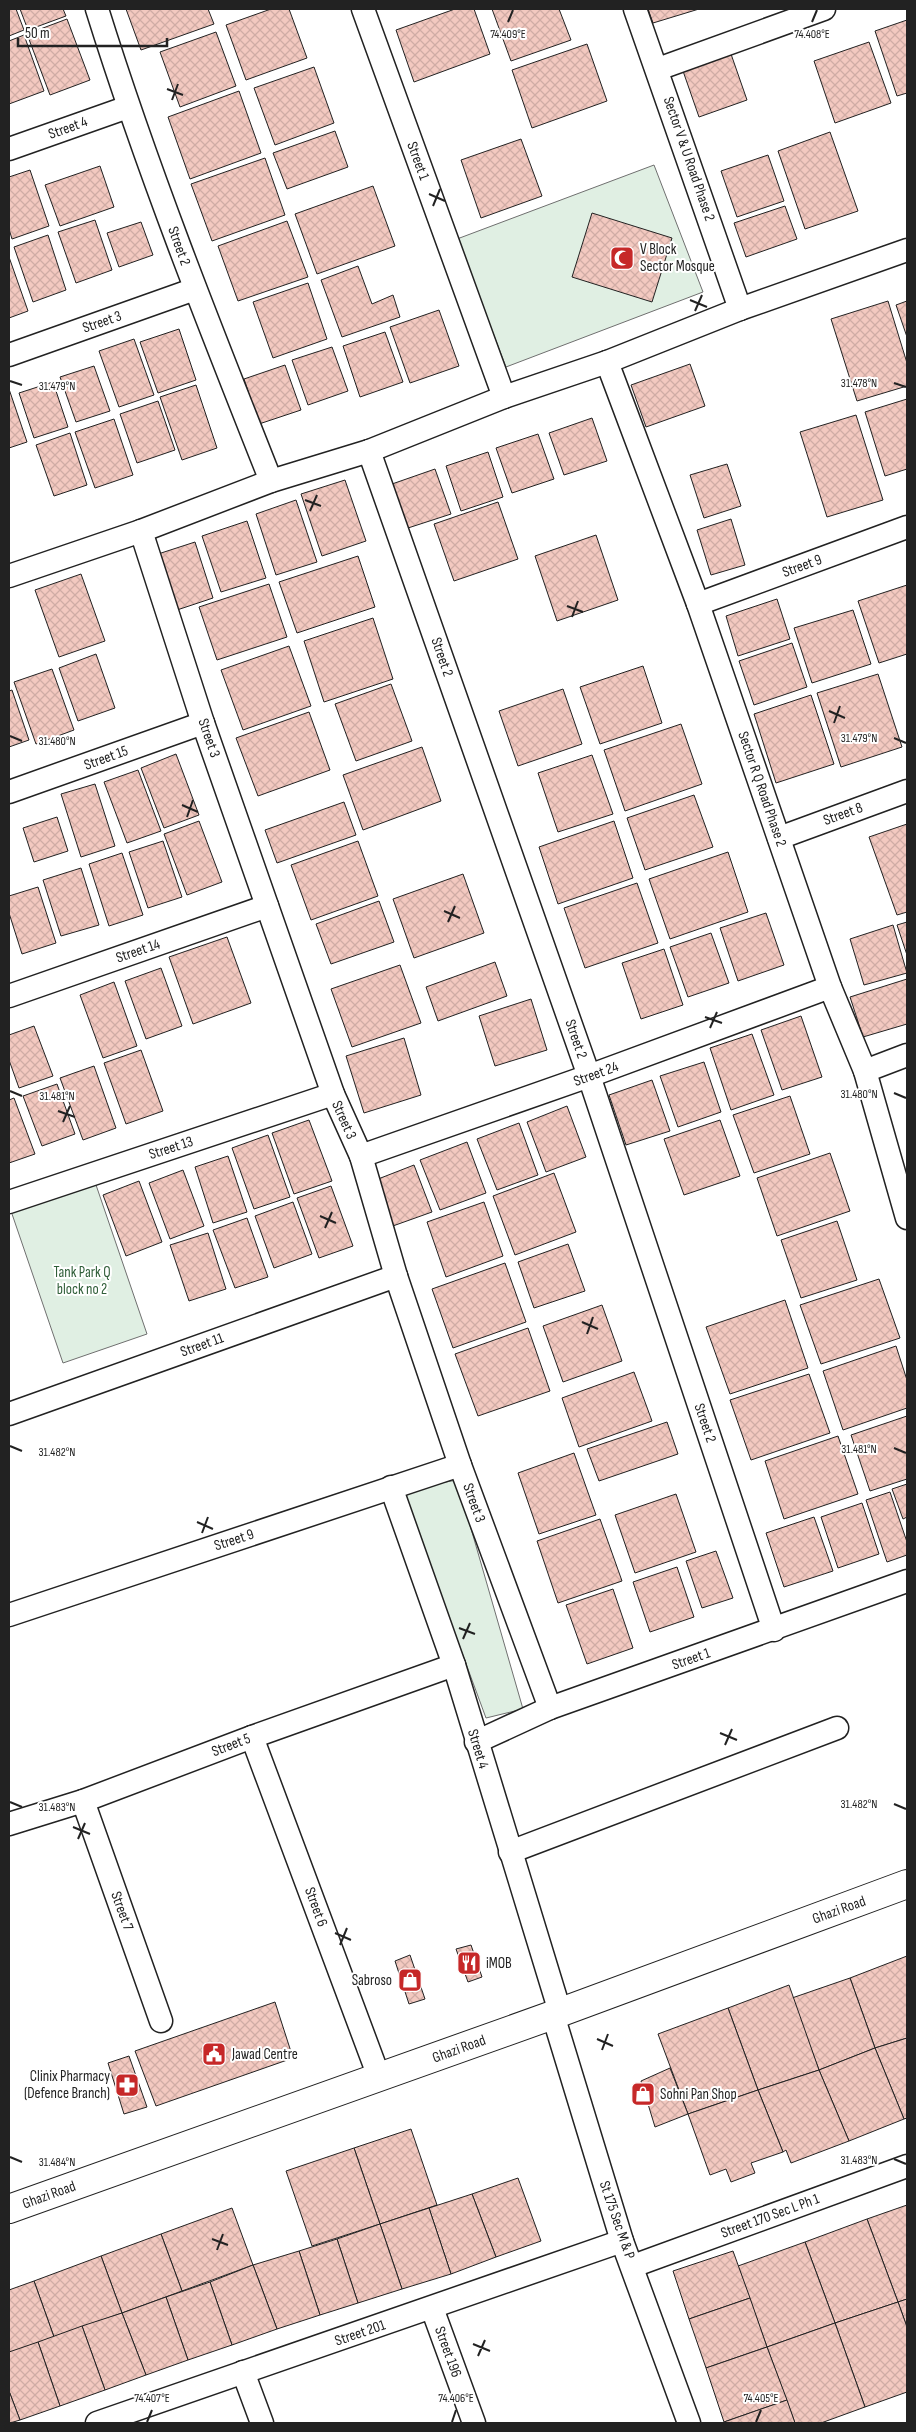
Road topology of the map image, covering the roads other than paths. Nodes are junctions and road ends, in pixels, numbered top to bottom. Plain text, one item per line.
1 (96, 9) edge
2 (363, 9) edge
3 (635, 9) edge
4 (824, 9) edge
5 (658, 69) junction
6 (128, 107) junction
7 (9, 150) edge
8 (907, 250) edge
9 (195, 289) junction
10 (740, 309) junction
11 (9, 354) edge
12 (607, 362) junction
13 (504, 397) junction
14 (369, 450) junction
15 (271, 481) junction
16 (907, 527) edge
17 (140, 531) junction
18 (9, 576) edge
19 (698, 604) junction
20 (203, 723) junction
21 (907, 791) edge
22 (9, 792) edge
23 (779, 838) junction
24 (267, 906) junction
25 (830, 987) junction
26 (9, 996) edge
27 (907, 1055) edge
28 (865, 1071) junction
29 (589, 1076) junction
30 (333, 1094) junction
31 (361, 1156) junction
32 (9, 1202) edge
33 (907, 1218) edge
34 (396, 1276) junction
35 (9, 1414) edge
36 (460, 1465) junction
37 (391, 1487) junction
38 (907, 1581) edge
39 (9, 1615) edge
40 (774, 1630) junction
41 (454, 1665) junction
42 (550, 1708) junction
43 (837, 1728) dead end
44 (252, 1737) junction
45 (476, 1742) junction
46 (83, 1801) junction
47 (9, 1824) edge
48 (510, 1852) junction
49 (907, 1884) edge
50 (556, 2013) junction
51 (162, 2021) dead end
52 (379, 2077) junction
53 (907, 2166) edge
54 (9, 2209) edge
55 (622, 2241) junction
56 (633, 2266) junction
57 (432, 2308) junction
58 (243, 2372) junction
59 (97, 2423) edge
60 (262, 2423) edge
61 (474, 2423) edge
62 (689, 2423) edge

1 - 6 street, Street 2
2 - 13 street, Street 1
3 - 5 street, Sector V & U Road Phase 2
4 - 5 street
5 - 10 street, Sector V & U Road Phase 2
6 - 7 street, Street 4
6 - 9 street, Street 2
8 - 10 street
9 - 11 street, Street 3
9 - 15 street, Street 2
10 - 12 street
12 - 13 street
12 - 19 street, Sector R Q Road Phase 2
13 - 14 street
14 - 15 street
14 - 29 street, Street 2
15 - 17 street
16 - 19 street, Street 9
17 - 18 street
17 - 20 street, Street 3
19 - 23 street, Sector R Q Road Phase 2
20 - 22 street, Street 15
20 - 24 street, Street 3
21 - 23 street, Street 8
23 - 25 street, Sector R Q Road Phase 2
24 - 26 street, Street 14
24 - 30 street, Street 3
25 - 28 street, Sector R Q Road Phase 2
25 - 29 street, Street 24
27 - 28 street
28 - 33 street, Sector R Q Road Phase 2
29 - 31 street, Street 24
29 - 40 street, Street 2
30 - 31 street, Street 3
30 - 32 street, Street 13
31 - 34 street, Street 3
34 - 35 street, Street 11
34 - 36 street, Street 3
36 - 37 street, Street 9
36 - 42 street, Street 3
37 - 39 street, Street 9
37 - 41 street, Street 4
38 - 40 street, Street 1
40 - 42 street, Street 1
41 - 44 street, Street 5
41 - 45 street, Street 4
42 - 45 street, Street 1
43 - 48 street
44 - 46 street, Street 5
44 - 52 street, Street 6
45 - 48 street, Street 4
46 - 47 street, Street 5
46 - 51 street, Street 7
48 - 50 street, Street 4
49 - 50 main road, Ghazi Road
50 - 52 main road, Ghazi Road
50 - 55 street, St 175 Sec M & P
52 - 54 main road, Ghazi Road
53 - 56 street, Street 170 Sec L Ph 1
55 - 56 street, St 175 Sec M & P
55 - 57 street, Street 201
56 - 62 street, St 175 Sec M & P
57 - 58 street, Street 201
57 - 61 street, Street 196
58 - 59 street, Street 201
58 - 60 street

